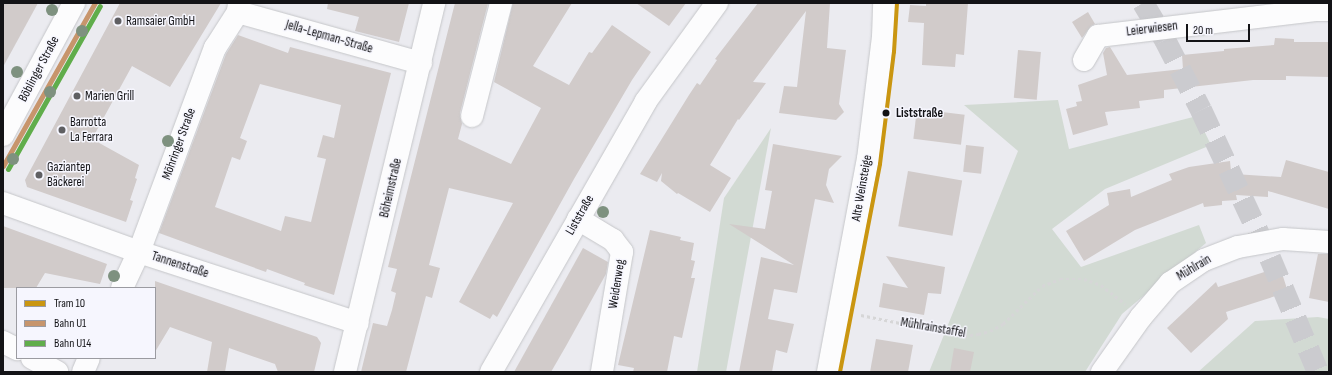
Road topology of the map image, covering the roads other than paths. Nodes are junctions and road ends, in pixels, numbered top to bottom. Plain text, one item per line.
1 (74, 3) edge
2 (434, 3) edge
3 (501, 3) edge
4 (717, 3) edge
5 (884, 3) edge
6 (239, 7) edge
7 (1329, 10) edge
8 (1084, 60) dead end
9 (421, 63) junction
10 (472, 116) dead end
11 (3, 135) edge
12 (3, 203) edge
13 (578, 218) junction
14 (1329, 242) edge
15 (140, 252) junction
16 (122, 287) edge
17 (358, 323) junction
18 (3, 342) edge
19 (16, 348) edge
20 (34, 359) edge
21 (89, 359) edge
22 (57, 372) edge
23 (83, 372) edge
24 (345, 372) edge
25 (491, 372) edge
26 (602, 372) edge
27 (828, 372) edge
28 (1102, 372) edge

1 - 11 street, Böblinger Straße
2 - 9 street, Böheimstraße
3 - 10 street
4 - 13 street, Liststraße
5 - 27 street, Alte Weinsteige
6 - 9 street, Jella-Lepman-Straße
6 - 15 street, Möhringer Straße
7 - 8 street, Leierwiesen
9 - 17 street, Böheimstraße
12 - 15 street, Tannenstraße
13 - 25 street, Liststraße
13 - 26 street, Weidenweg
14 - 28 street, Mühlrain
15 - 16 street, Möhringer Straße
15 - 17 street, Tannenstraße
17 - 24 street, Böheimstraße
18 - 19 street
20 - 22 street
21 - 23 street

